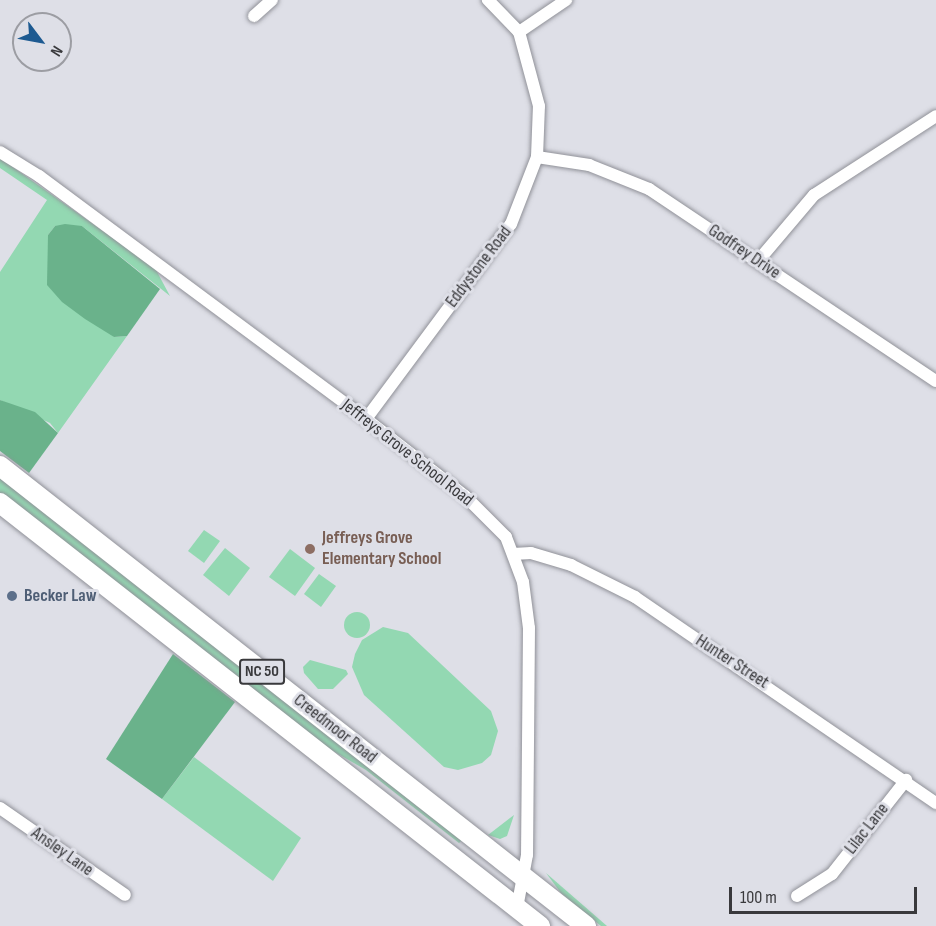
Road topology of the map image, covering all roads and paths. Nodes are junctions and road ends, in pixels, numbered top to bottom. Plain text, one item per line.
1 (272, 0) edge
2 (488, 0) edge
3 (566, 0) edge
4 (254, 16) dead end
5 (519, 32) junction
6 (936, 116) edge
7 (0, 153) edge
8 (537, 157) junction
9 (758, 261) junction
10 (936, 381) edge
11 (366, 419) junction
12 (0, 466) edge
13 (0, 503) edge
14 (513, 554) junction
15 (906, 780) junction
16 (936, 803) edge
17 (0, 808) edge
18 (523, 877) junction
19 (125, 895) dead end
20 (797, 896) dead end
21 (517, 908) junction
22 (540, 926) edge
23 (586, 926) edge

1 - 4 street
2 - 5 street, Eddystone Road
3 - 5 street
5 - 8 street, Eddystone Road
6 - 9 street
7 - 11 street, Jeffreys Grove School Road
8 - 9 street, Godfrey Drive
8 - 11 street, Eddystone Road
9 - 10 street, Godfrey Drive
11 - 14 street, Jeffreys Grove School Road
12 - 18 main road, Creedmoor Road / NC 50
13 - 21 main road, Creedmoor Road / NC 50
14 - 15 street, Hunter Street
14 - 18 street, Jeffreys Grove School Road
15 - 16 street, Hunter Street
15 - 20 street, Lilac Lane
17 - 19 street, Ansley Lane
18 - 21 street, Jeffreys Grove School Road
18 - 23 main road, Creedmoor Road / NC 50
21 - 22 main road, Creedmoor Road / NC 50

